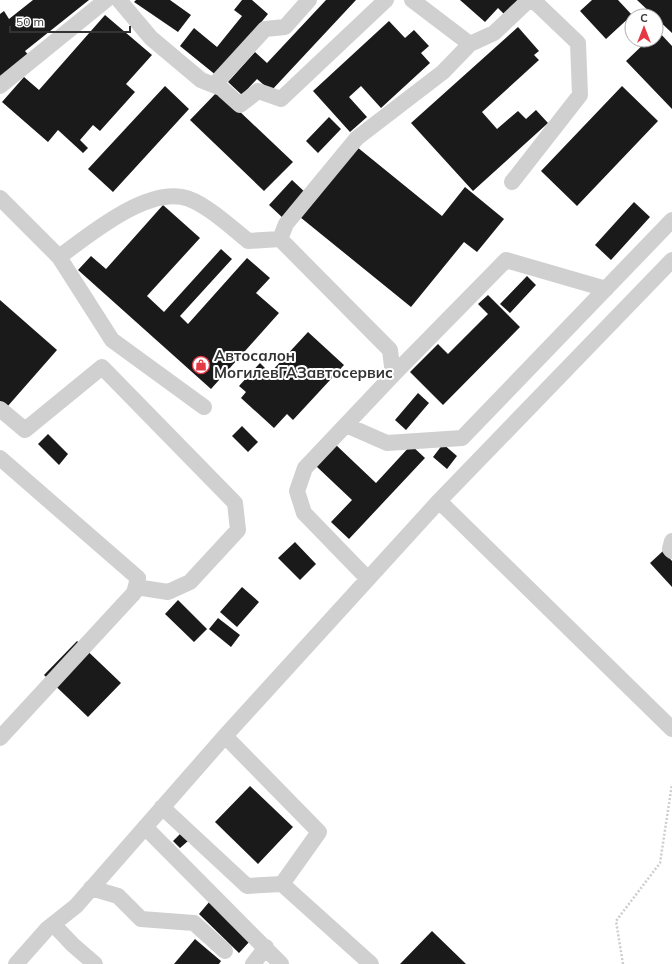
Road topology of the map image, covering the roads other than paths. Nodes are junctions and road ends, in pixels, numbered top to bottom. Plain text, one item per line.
1 (106, 0) edge
2 (119, 0) edge
3 (309, 0) edge
4 (386, 0) edge
5 (412, 0) edge
6 (529, 0) edge
7 (533, 0) edge
8 (470, 44) junction
9 (214, 85) junction
10 (0, 86) edge
11 (512, 182) dead end
12 (0, 198) edge
13 (672, 220) edge
14 (280, 239) junction
15 (59, 257) junction
16 (672, 260) edge
17 (606, 289) junction
18 (393, 375) junction
19 (204, 407) dead end
20 (0, 409) edge
21 (346, 425) junction
22 (0, 458) edge
23 (439, 501) junction
24 (672, 541) edge
25 (672, 552) edge
26 (368, 579) junction
27 (136, 587) junction
28 (672, 729) edge
29 (225, 736) junction
30 (0, 738) edge
31 (162, 807) junction
32 (145, 827) junction
33 (282, 884) junction
34 (91, 888) junction
35 (53, 924) junction
36 (266, 948) junction
37 (225, 952) dead end
38 (16, 964) edge
39 (95, 964) edge
40 (253, 964) edge
41 (281, 964) edge
42 (370, 964) edge

1 - 10 lane
2 - 9 lane
3 - 9 lane
4 - 9 lane
5 - 8 lane
6 - 8 lane
7 - 11 lane
8 - 14 lane
12 - 15 lane
13 - 17 lane
14 - 15 lane
14 - 18 lane
15 - 19 lane
16 - 23 lane
17 - 18 lane
17 - 21 lane
18 - 21 lane
20 - 27 lane
21 - 26 lane
22 - 27 lane
23 - 26 lane
23 - 28 lane
24 - 25 lane
26 - 29 lane
27 - 30 lane
29 - 31 lane
29 - 33 lane
31 - 32 lane
31 - 33 lane
32 - 34 lane
32 - 36 lane
33 - 42 lane
34 - 35 lane
34 - 37 lane
35 - 38 lane
35 - 39 lane
36 - 40 lane
36 - 41 lane

